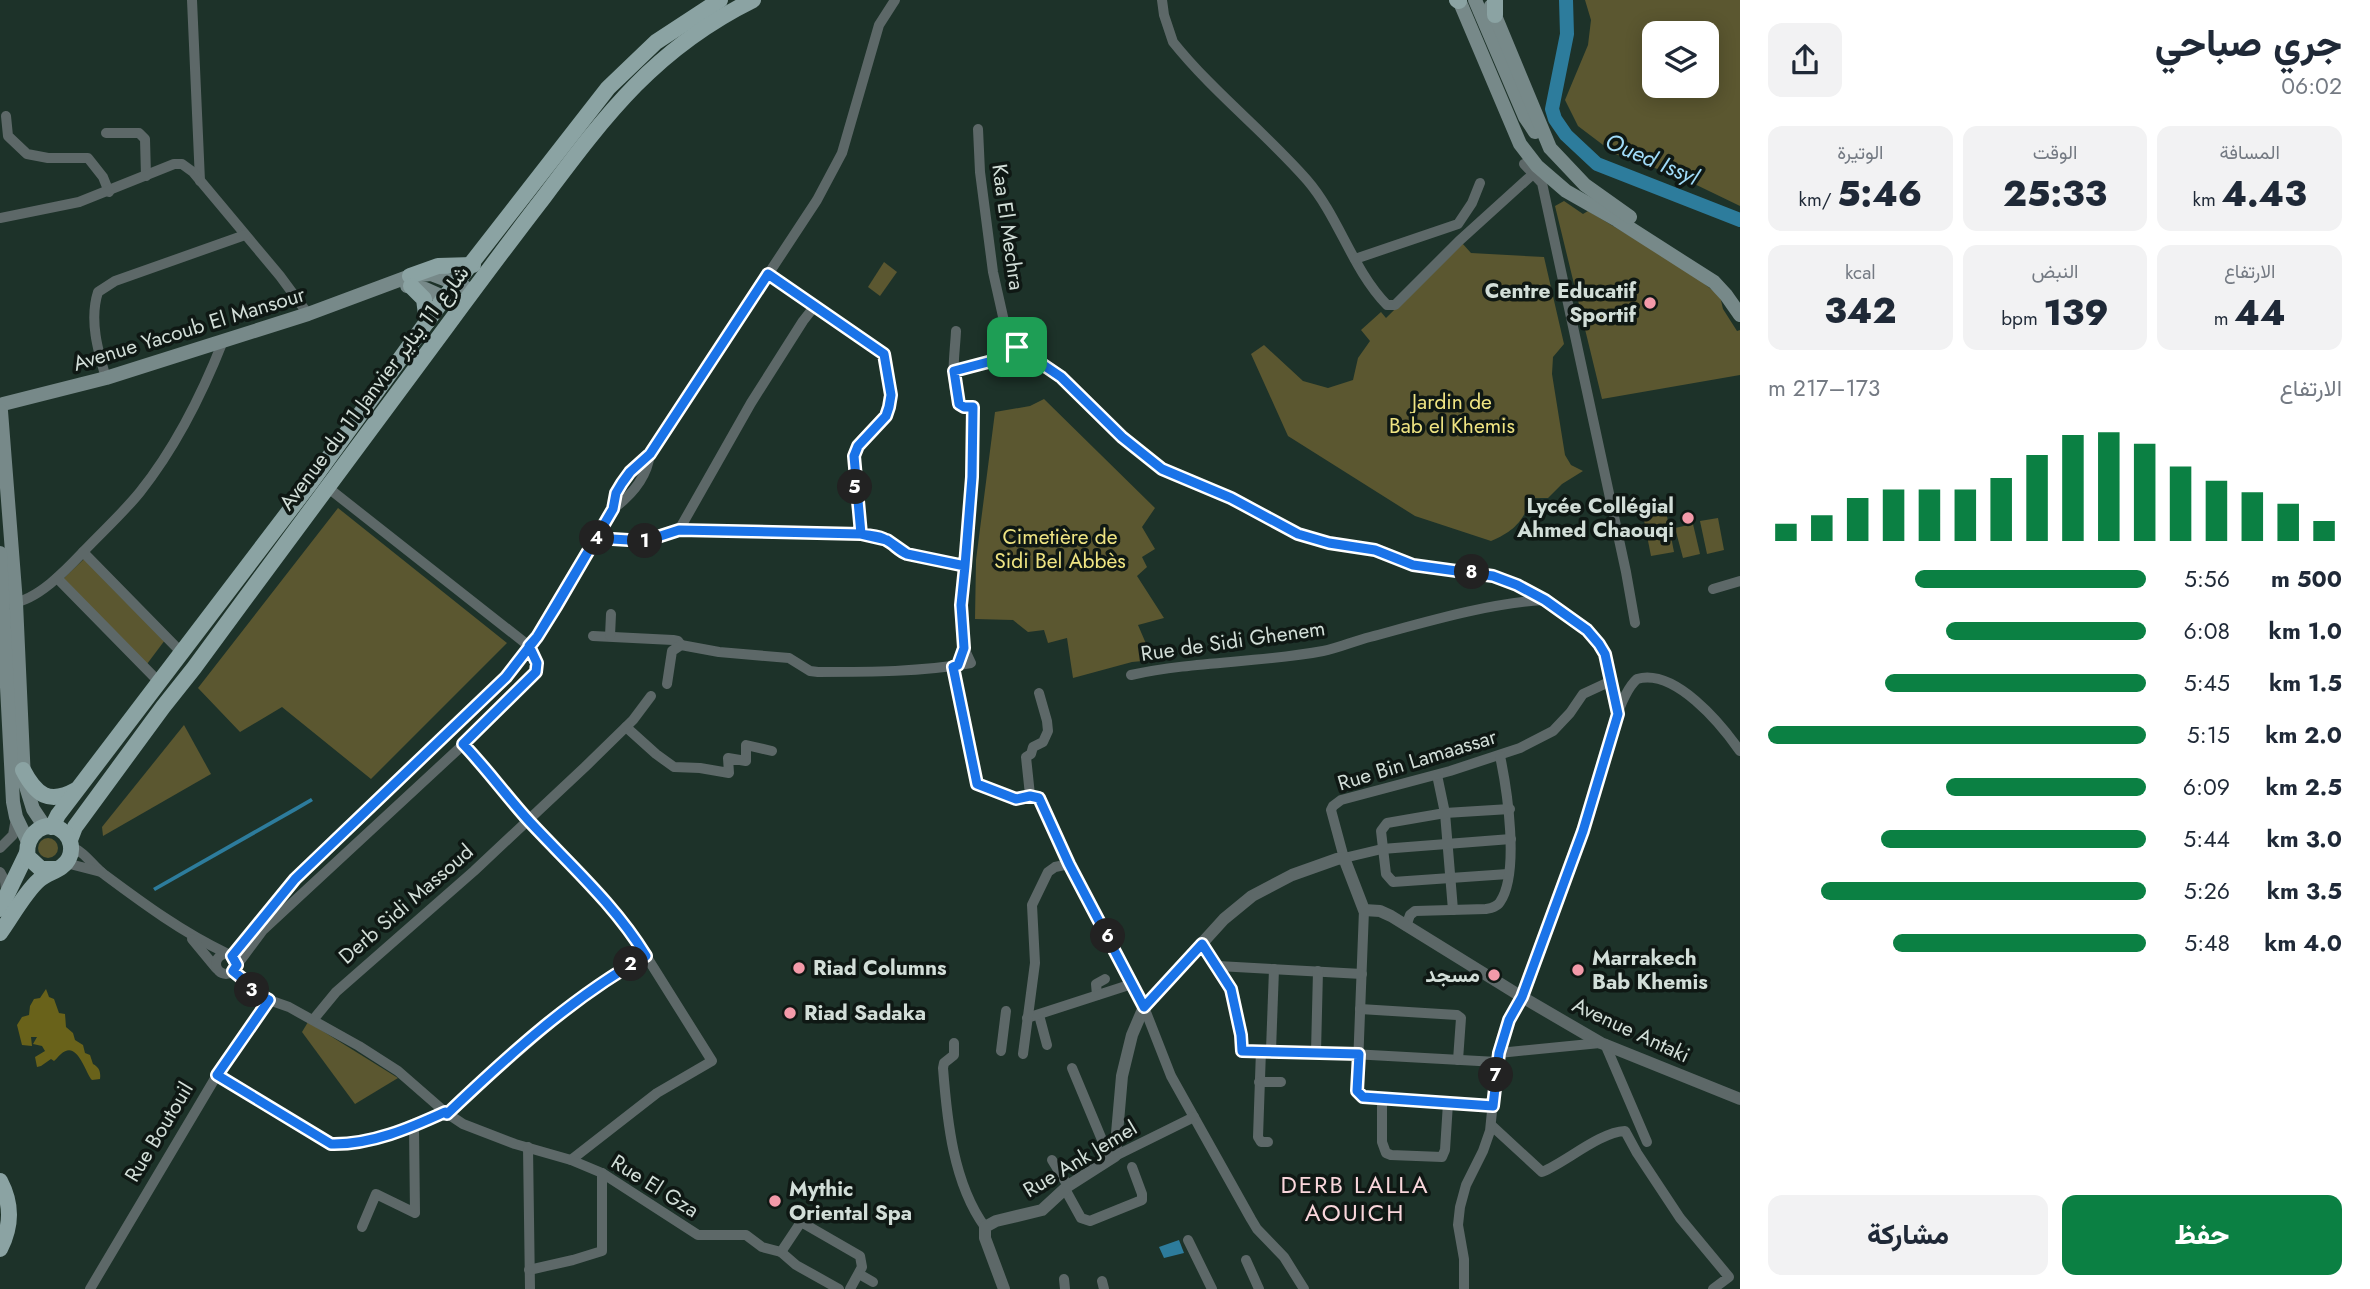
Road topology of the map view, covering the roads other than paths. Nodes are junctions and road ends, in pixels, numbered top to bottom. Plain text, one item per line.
1 (192, 0) edge
2 (720, 0) edge
3 (753, 0) edge
4 (895, 0) edge
5 (1162, 0) edge
6 (1463, 0) edge
7 (1493, 5) edge
8 (6, 116) dead end
9 (978, 129) dead end
10 (106, 133) dead end
11 (1546, 142) junction
12 (1524, 164) dead end
13 (1533, 174) junction
14 (146, 176) junction
15 (200, 183) junction
16 (1480, 183) dead end
17 (1566, 191) junction
18 (109, 192) junction
19 (1545, 198) junction
20 (1591, 204) junction
21 (0, 218) edge
22 (245, 235) junction
23 (1355, 259) junction
24 (472, 264) junction
25 (768, 274) junction
26 (411, 281) junction
27 (457, 284) junction
28 (472, 291) junction
29 (446, 297) junction
30 (1740, 298) edge
31 (461, 306) junction
32 (814, 307) junction
33 (308, 314) junction
34 (1740, 315) edge
35 (427, 322) junction
36 (956, 331) dead end
37 (223, 341) junction
38 (1017, 347) junction
39 (954, 371) junction
40 (106, 378) junction
41 (1, 406) edge
42 (327, 487) junction
43 (679, 530) junction
44 (861, 534) junction
45 (596, 538) junction
46 (83, 552) junction
47 (0, 553) edge
48 (965, 566) junction
49 (57, 578) junction
50 (1740, 581) edge
51 (1517, 585) junction
52 (1713, 589) dead end
53 (1545, 600) junction
54 (1518, 601) junction
55 (10, 603) junction
56 (611, 614) dead end
57 (1635, 624) dead end
58 (593, 636) dead end
59 (610, 636) junction
60 (681, 645) junction
61 (529, 646) junction
62 (964, 648) junction
63 (182, 653) junction
64 (955, 666) junction
65 (1132, 675) dead end
66 (506, 677) junction
67 (1611, 681) junction
68 (160, 683) junction
69 (667, 684) dead end
70 (520, 691) junction
71 (1039, 693) dead end
72 (651, 696) dead end
73 (1618, 714) junction
74 (467, 716) junction
75 (626, 727) junction
76 (479, 730) junction
77 (463, 744) junction
78 (772, 751) dead end
79 (1740, 751) edge
80 (425, 756) junction
81 (1500, 756) junction
82 (437, 768) junction
83 (23, 770) junction
84 (1437, 775) junction
85 (78, 789) junction
86 (1030, 796) junction
87 (1510, 809) junction
88 (1445, 813) junction
89 (16, 817) junction
90 (528, 820) junction
91 (49, 827) junction
92 (1511, 839) junction
93 (1446, 843) junction
94 (0, 848) edge
95 (28, 848) junction
96 (1382, 849) junction
97 (66, 855) junction
98 (1344, 858) junction
99 (1069, 864) junction
100 (0, 872) edge
101 (101, 872) junction
102 (1508, 874) junction
103 (1449, 877) junction
104 (3, 904) edge
105 (1364, 910) junction
106 (1453, 910) junction
107 (1406, 926) junction
108 (0, 933) edge
109 (187, 934) junction
110 (1202, 944) junction
111 (646, 956) junction
112 (232, 961) junction
113 (1217, 966) junction
114 (216, 968) junction
115 (1274, 969) junction
116 (1318, 971) junction
117 (1362, 974) junction
118 (1105, 978) dead end
119 (1132, 984) junction
120 (1097, 995) junction
121 (1522, 997) junction
122 (269, 1000) junction
123 (1144, 1007) junction
124 (1360, 1009) junction
125 (1006, 1011) dead end
126 (1040, 1016) junction
127 (1027, 1018) junction
128 (313, 1020) junction
129 (954, 1043) dead end
130 (1603, 1043) junction
131 (1047, 1045) dead end
132 (1266, 1050) junction
133 (1001, 1051) dead end
134 (1315, 1052) junction
135 (1359, 1054) junction
136 (1023, 1055) dead end
137 (1498, 1057) junction
138 (1458, 1060) junction
139 (1072, 1068) dead end
140 (217, 1075) junction
141 (1259, 1082) junction
142 (1281, 1082) dead end
143 (1382, 1099) junction
144 (1740, 1099) edge
145 (1448, 1103) junction
146 (1493, 1106) junction
147 (446, 1113) junction
148 (1194, 1118) junction
149 (1491, 1125) junction
150 (414, 1127) junction
151 (1268, 1142) dead end
152 (1647, 1142) dead end
153 (528, 1147) junction
154 (1112, 1158) junction
155 (570, 1160) junction
156 (1052, 1160) dead end
157 (1132, 1167) dead end
158 (602, 1173) junction
159 (0, 1181) edge
160 (1067, 1187) junction
161 (362, 1227) dead end
162 (985, 1227) junction
163 (1188, 1240) dead end
164 (0, 1249) edge
165 (781, 1252) junction
166 (1246, 1260) dead end
167 (529, 1269) junction
168 (859, 1274) junction
169 (873, 1282) dead end
170 (90, 1289) edge
171 (530, 1289) edge
172 (839, 1289) edge
173 (850, 1289) edge
174 (1004, 1289) edge
175 (1212, 1289) edge
176 (1259, 1289) edge
177 (1304, 1289) edge
178 (1464, 1289) edge
179 (1713, 1289) edge

1 - 15 street
2 - 24 main road, Avenue du 11 Janvier شارع 11 يناير
3 - 28 main road, Avenue du 11 Janvier شارع 11 يناير
4 - 25 street
5 - 23 street
6 - 11 main road
6 - 17 main road
6 - 20 main road
7 - 11 main road
8 - 18 street
9 - 38 street, Kaa El Mechra
10 - 14 street
11 - 30 main road
12 - 13 street
13 - 19 street
13 - 23 street
14 - 15 street
14 - 18 street
15 - 22 street
16 - 23 street
17 - 19 street
17 - 20 main road
18 - 21 street
19 - 57 street
20 - 34 main road
22 - 33 street
22 - 40 street
24 - 26 main road
24 - 27 main road, Avenue du 11 Janvier شارع 11 يناير
25 - 32 street
25 - 45 street
26 - 27 main road, Avenue Yacoub El Mansour
26 - 29 main road, Avenue Yacoub El Mansour
26 - 33 main road, Avenue Yacoub El Mansour
26 - 35 main road
27 - 28 main road, Avenue Yacoub El Mansour
27 - 29 main road, Avenue du 11 Janvier شارع 11 يناير
28 - 31 main road, Avenue du 11 Janvier شارع 11 يناير
29 - 31 main road, Avenue Yacoub El Mansour
29 - 35 main road, Avenue du 11 Janvier شارع 11 يناير
31 - 42 main road, Avenue du 11 Janvier شارع 11 يناير
32 - 43 street
32 - 44 street
33 - 37 main road, Avenue Yacoub El Mansour
35 - 63 main road, Avenue du 11 Janvier شارع 11 يناير
36 - 39 street
37 - 40 main road, Avenue Yacoub El Mansour
37 - 46 street
38 - 39 street
38 - 51 street
39 - 48 street
40 - 41 main road, Avenue Yacoub El Mansour
41 - 55 main road
42 - 61 street
42 - 97 main road, Avenue du 11 Janvier شارع 11 يناير
43 - 44 street
43 - 45 street
44 - 48 street
45 - 61 street
46 - 49 street
46 - 63 street
47 - 55 main road
48 - 62 street
49 - 55 street
49 - 68 street
50 - 52 street
51 - 53 street
51 - 54 street
53 - 54 street, Rue de Sidi Ghenem
53 - 67 street
54 - 65 street, Rue de Sidi Ghenem
55 - 83 main road
55 - 89 main road
56 - 59 street
58 - 59 street
59 - 60 street
60 - 64 street
60 - 69 street
61 - 66 street
61 - 70 street
62 - 64 street
62 - 64 street
63 - 68 main road, Avenue du 11 Janvier شارع 11 يناير
64 - 86 street
66 - 70 street
66 - 74 street
67 - 73 street
67 - 81 street, Rue Bin Lamaassar
68 - 85 main road, Avenue du 11 Janvier شارع 11 يناير
70 - 76 street
71 - 86 street
72 - 75 street, Derb Sidi Massoud
73 - 79 street
73 - 121 street
74 - 76 street
74 - 80 street
75 - 78 street
75 - 90 street, Derb Sidi Massoud
76 - 77 street
77 - 82 street
77 - 90 street
80 - 82 street
80 - 112 street
81 - 84 street, Rue Bin Lamaassar
81 - 87 street
82 - 112 street
83 - 85 main road
83 - 91 main road
84 - 88 street
84 - 98 street, Rue Bin Lamaassar
85 - 91 main road, Avenue du 11 Janvier شارع 11 يناير
86 - 99 street
87 - 88 street
87 - 92 street
88 - 93 street
88 - 96 street
89 - 94 street
89 - 95 main road
90 - 111 street
90 - 128 street, Derb Sidi Massoud
91 - 95 main road
91 - 97 main road
92 - 93 street
92 - 102 street
93 - 96 street
93 - 103 street
95 - 97 main road
95 - 104 main road
96 - 98 street
96 - 103 street
97 - 101 street
97 - 101 street
97 - 108 main road, Avenue du 11 Janvier شارع 11 يناير
98 - 105 street, Rue Bin Lamaassar
98 - 110 street
99 - 119 street
99 - 127 street
100 - 104 street
101 - 109 street
102 - 103 street
102 - 106 street
103 - 106 street
105 - 107 street, Avenue Antaki
105 - 117 street, Rue Bin Lamaassar
106 - 107 street
107 - 121 street, Avenue Antaki
109 - 112 street, Rue El Gza
109 - 114 street
110 - 113 street
110 - 123 street
111 - 147 street
111 - 155 street
112 - 114 street
112 - 114 street
112 - 122 street, Rue El Gza
113 - 115 street
113 - 132 street
115 - 116 street
115 - 132 street
116 - 117 street
116 - 134 street
117 - 124 street, Rue Bin Lamaassar
118 - 120 street
119 - 120 street
119 - 123 street
120 - 126 street
121 - 130 street, Avenue Antaki
121 - 137 street
122 - 128 street, Rue El Gza
122 - 140 street, Rue Boutouil
123 - 148 street
123 - 154 street
124 - 135 street, Rue Bin Lamaassar
124 - 138 street
125 - 133 street
126 - 127 street
126 - 131 street
127 - 136 street
128 - 147 street, Rue El Gza
129 - 162 street
130 - 137 street
130 - 144 street, Avenue Antaki
130 - 152 street
132 - 134 street
132 - 141 street
134 - 135 street
135 - 138 street
135 - 143 street, Rue Bin Lamaassar
137 - 138 street
137 - 146 street
139 - 154 street
140 - 150 street
140 - 170 street, Rue Boutouil
141 - 142 street
141 - 151 street
143 - 145 street
143 - 145 street
145 - 146 street
146 - 149 street
147 - 150 street
147 - 153 street, Rue El Gza
148 - 154 street, Rue Ank Jemel
148 - 177 street
149 - 178 street
149 - 179 street
150 - 161 street
153 - 155 street, Rue El Gza
153 - 167 street
154 - 160 street, Rue Ank Jemel
155 - 158 street, Rue El Gza
156 - 160 street
157 - 160 street
158 - 165 street, Rue El Gza
158 - 167 street
159 - 164 main road
160 - 162 street, Rue Ank Jemel
162 - 174 street
163 - 175 street
165 - 168 street
165 - 172 street, Rue El Gza
166 - 176 street
167 - 171 street
168 - 169 street
168 - 173 street

